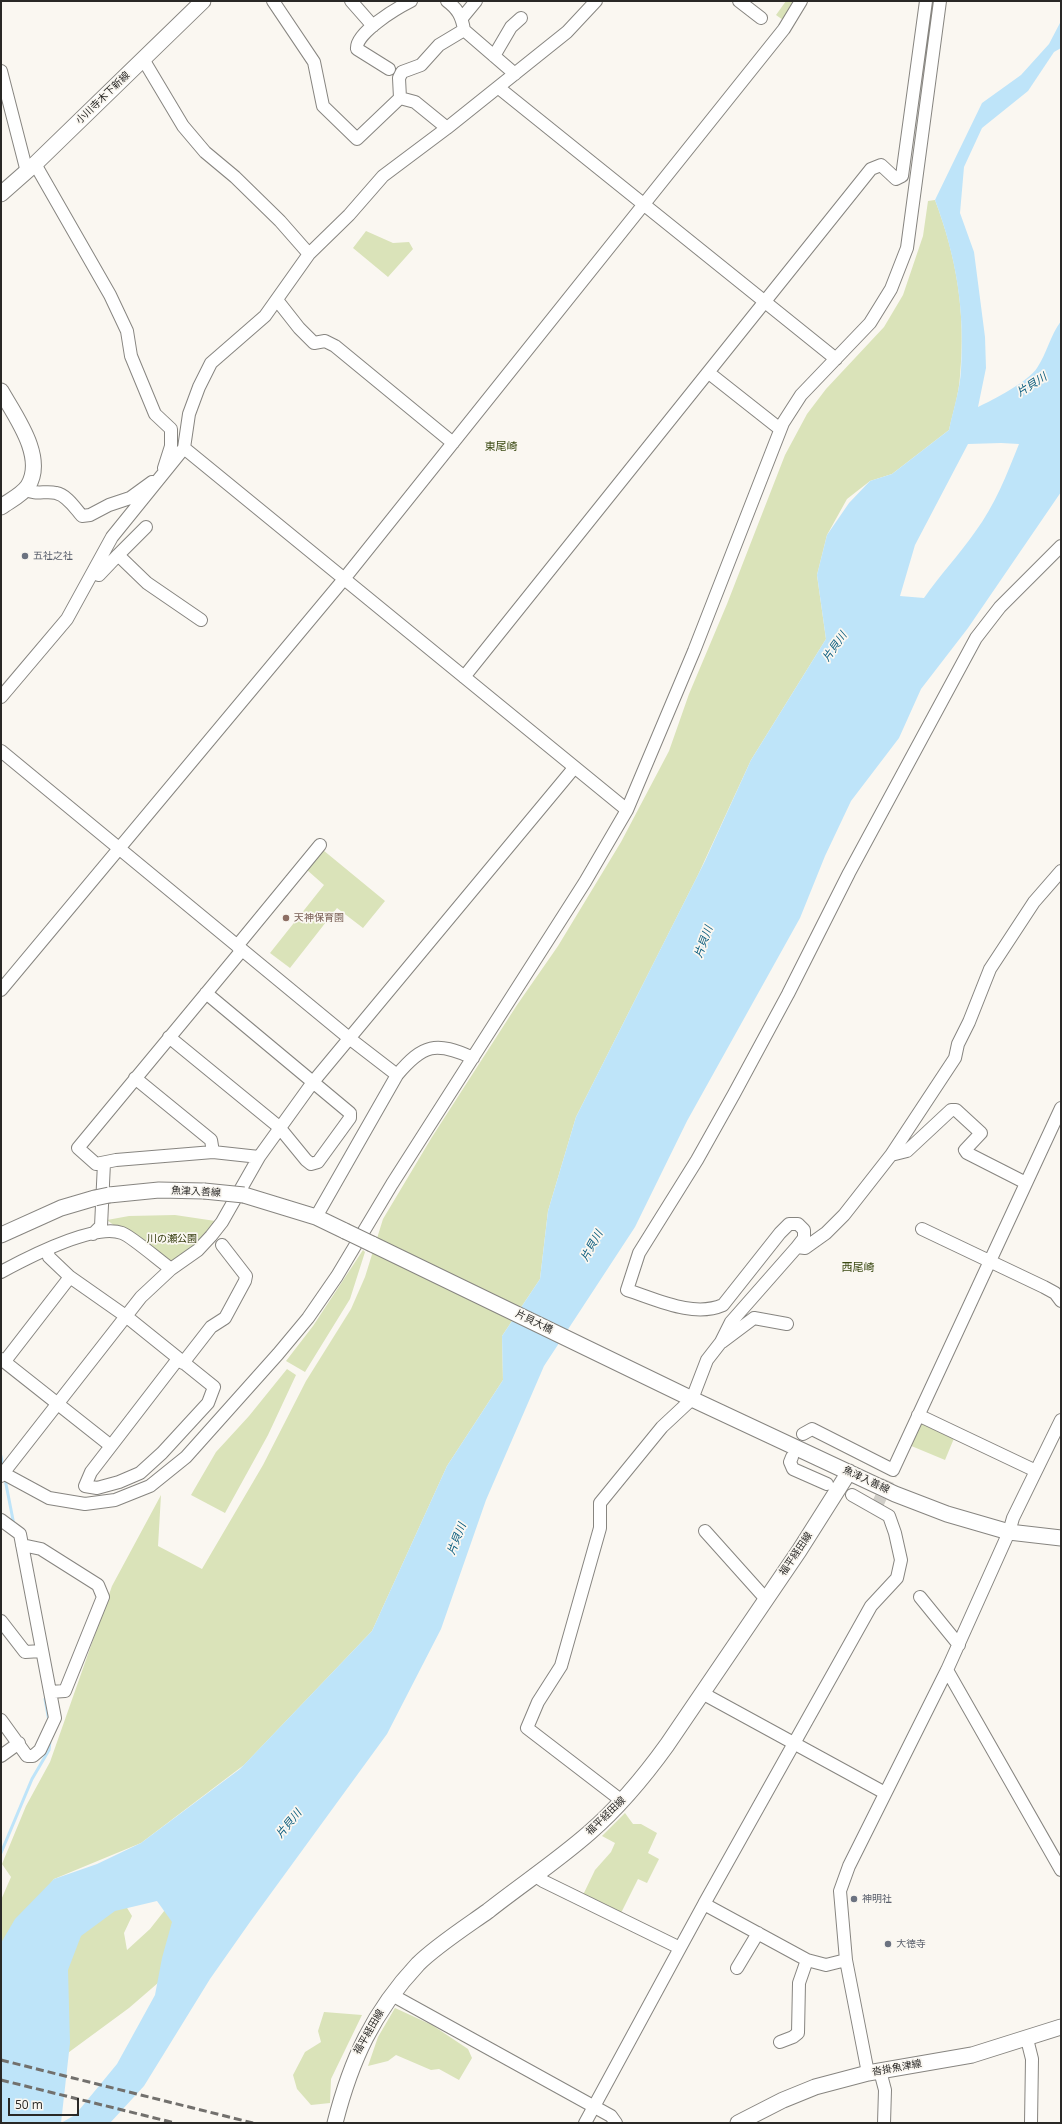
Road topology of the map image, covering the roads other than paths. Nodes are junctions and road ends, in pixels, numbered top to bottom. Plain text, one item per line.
1 (203, 1) edge
2 (273, 1) edge
3 (351, 1) edge
4 (411, 1) edge
5 (447, 1) edge
6 (476, 1) edge
7 (596, 1) edge
8 (739, 1) edge
9 (801, 1) edge
10 (926, 1) edge
11 (940, 1) edge
12 (462, 18) junction
13 (521, 18) dead end
14 (761, 18) dead end
15 (373, 26) junction
16 (464, 30) junction
17 (494, 56) junction
18 (143, 59) junction
19 (389, 69) dead end
20 (1, 71) edge
21 (515, 74) junction
22 (499, 88) junction
23 (400, 98) junction
24 (447, 128) junction
25 (31, 168) junction
26 (1, 194) edge
27 (644, 204) junction
28 (309, 254) junction
29 (276, 300) junction
30 (765, 302) junction
31 (836, 359) junction
32 (709, 373) junction
33 (1, 391) edge
34 (780, 429) junction
35 (453, 443) junction
36 (184, 448) junction
37 (160, 479) junction
38 (25, 489) junction
39 (1, 507) edge
40 (146, 526) dead end
41 (1061, 546) edge
42 (118, 555) junction
43 (93, 573) junction
44 (344, 579) junction
45 (201, 620) dead end
46 (464, 677) junction
47 (1, 697) edge
48 (1, 751) edge
49 (574, 768) junction
50 (627, 810) junction
51 (320, 845) dead end
52 (119, 849) junction
53 (1061, 871) edge
54 (239, 948) junction
55 (1, 990) edge
56 (206, 993) junction
57 (169, 1037) junction
58 (349, 1038) junction
59 (473, 1058) junction
60 (397, 1075) junction
61 (135, 1078) junction
62 (313, 1082) junction
63 (1061, 1108) edge
64 (279, 1127) junction
65 (213, 1152) junction
66 (891, 1155) junction
67 (259, 1157) junction
68 (104, 1163) junction
69 (1026, 1183) junction
70 (316, 1217) junction
71 (922, 1229) dead end
72 (93, 1234) junction
73 (1, 1235) edge
74 (222, 1245) dead end
75 (797, 1246) junction
76 (47, 1250) junction
77 (387, 1251) joint
78 (990, 1261) junction
79 (172, 1269) junction
80 (1, 1272) edge
81 (70, 1277) junction
82 (1061, 1301) edge
83 (127, 1317) junction
84 (787, 1324) dead end
85 (721, 1342) junction
86 (3, 1360) edge
87 (181, 1361) junction
88 (686, 1396) junction
89 (58, 1404) junction
90 (918, 1415) junction
91 (1061, 1420) edge
92 (803, 1434) dead end
93 (111, 1446) junction
94 (792, 1457) dead end
95 (1036, 1470) junction
96 (849, 1472) junction
97 (2, 1474) edge
98 (827, 1484) dead end
99 (852, 1495) dead end
100 (1, 1520) edge
101 (705, 1531) dead end
102 (1009, 1532) junction
103 (1061, 1538) edge
104 (22, 1545) junction
105 (920, 1597) dead end
106 (765, 1598) junction
107 (1, 1621) edge
108 (959, 1645) junction
109 (42, 1651) junction
110 (947, 1670) junction
111 (50, 1692) junction
112 (702, 1693) junction
113 (1, 1720) edge
114 (19, 1743) junction
115 (794, 1743) junction
116 (1, 1756) edge
117 (885, 1793) junction
118 (622, 1801) junction
119 (1061, 1870) edge
120 (534, 1875) junction
121 (704, 1904) junction
122 (758, 1933) junction
123 (680, 1948) junction
124 (807, 1960) junction
125 (846, 1960) junction
126 (737, 1968) dead end
127 (392, 1995) junction
128 (1061, 2027) edge
129 (1027, 2039) junction
130 (780, 2042) dead end
131 (874, 2072) junction
132 (594, 2107) junction
133 (335, 2123) edge
134 (585, 2123) edge
135 (616, 2123) edge
136 (738, 2123) edge
137 (884, 2123) edge
138 (1031, 2123) edge

1 - 18 main road, 小川寺木下新線
2 - 23 street
3 - 15 street
4 - 15 street
5 - 12 street
6 - 12 street
7 - 21 street
8 - 14 street
9 - 27 street
10 - 30 street
11 - 31 street
12 - 16 street
13 - 17 street
15 - 19 street
16 - 17 street
16 - 23 street
17 - 21 street
18 - 25 main road, 小川寺木下新線
18 - 28 street
20 - 25 street
21 - 22 street
22 - 24 street
22 - 27 street
23 - 24 street
24 - 28 street
25 - 26 main road, 小川寺木下新線
25 - 37 street
27 - 30 street
27 - 35 street
28 - 29 street
29 - 35 street
29 - 36 street
30 - 31 street
30 - 32 street
31 - 34 street
32 - 34 street
32 - 46 street
33 - 38 main road
34 - 50 street
35 - 44 street
36 - 37 street
36 - 44 street
37 - 38 street
37 - 43 street
38 - 39 main road
40 - 42 street
41 - 75 street
42 - 43 street
42 - 45 street
43 - 47 street
44 - 46 street
44 - 52 street
46 - 49 street
48 - 52 street
49 - 50 street
49 - 58 street
50 - 59 street
51 - 54 street
52 - 54 street
52 - 55 street
53 - 66 street
54 - 56 street
54 - 58 street
56 - 57 street
56 - 62 street
57 - 61 street
57 - 64 street
58 - 60 street
58 - 62 street
59 - 60 street
59 - 97 street
60 - 70 street
61 - 65 street
61 - 68 street
62 - 64 street
62 - 64 street
63 - 69 street
64 - 67 street
65 - 67 street
65 - 68 street
66 - 69 street
66 - 75 street
67 - 79 street
68 - 72 street
69 - 78 street
70 - 73 main road, 魚津入善線, bridge
70 - 77 main road, 魚津入善線, bridge
71 - 78 street
72 - 76 street
72 - 79 street
74 - 87 street
75 - 85 street
76 - 80 street
76 - 81 street
77 - 88 main road, 片貝大橋
78 - 82 street
78 - 90 street
79 - 83 street
81 - 83 street
81 - 86 street
83 - 87 street
83 - 89 street
84 - 85 street
85 - 88 street
86 - 89 street
87 - 93 street
87 - 93 street
88 - 96 main road, 魚津入善線
88 - 118 street
89 - 93 street
89 - 97 street
90 - 92 street
90 - 95 street
91 - 95 street
94 - 98 street
95 - 102 street
96 - 102 main road, 魚津入善線
96 - 106 main road, 福平経田線
99 - 115 street
100 - 104 street
101 - 106 street
102 - 103 main road, 魚津入善線
102 - 108 street
104 - 109 street
104 - 111 street
105 - 108 street
106 - 112 main road, 福平経田線
107 - 109 street
108 - 110 street
109 - 111 street
110 - 117 street
110 - 119 street
111 - 114 street
112 - 115 street
112 - 118 main road, 福平経田線
113 - 114 street
114 - 116 street
115 - 117 street
115 - 121 street
117 - 125 street
118 - 120 main road, 福平経田線
120 - 123 street
120 - 127 main road, 福平経田線
121 - 122 street
121 - 123 street
122 - 124 street
122 - 126 street
123 - 132 street
124 - 125 street
124 - 130 street
125 - 131 street
127 - 132 street
127 - 133 main road, 福平経田線
128 - 129 main road, 沓掛魚津線
129 - 131 main road, 沓掛魚津線
129 - 138 street
131 - 136 main road, 沓掛魚津線
131 - 137 street
132 - 134 street
132 - 135 street

